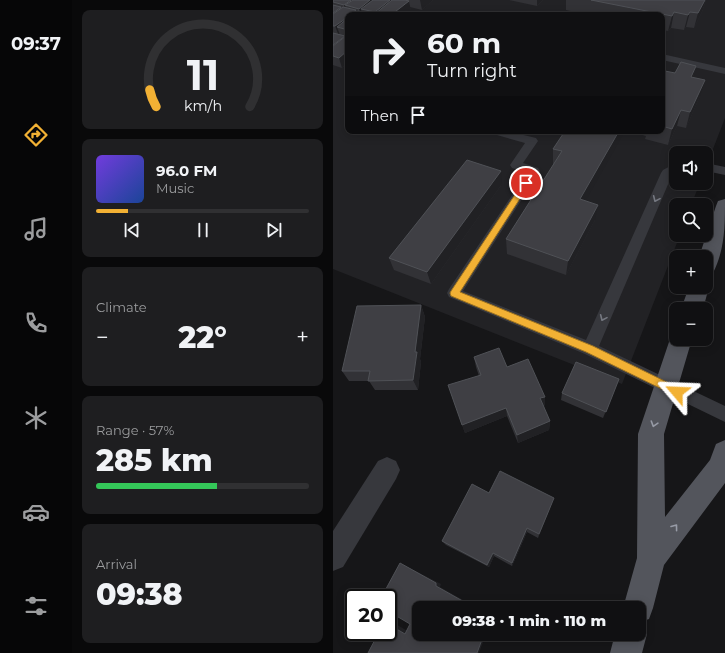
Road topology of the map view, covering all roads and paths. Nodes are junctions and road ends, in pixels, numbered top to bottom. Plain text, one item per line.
1 (665, 58) edge
2 (725, 71) edge
3 (505, 134) edge
4 (713, 168) edge
5 (725, 171) edge
6 (669, 172) edge
7 (725, 206) edge
8 (711, 250) edge
9 (679, 346) edge
10 (590, 349) junction
11 (665, 386) junction
12 (725, 414) edge
13 (725, 453) edge
14 (387, 470) dead end
15 (333, 557) edge
16 (651, 558) junction
17 (640, 601) edge
18 (629, 641) edge
19 (626, 653) edge

1 - 2 lane
3 - 10 lane
4 - 5 lane
6 -> 10 lane
7 - 8 main road
9 - 11 main road
10 - 11 lane
11 - 12 lane
11 -> 16 main road
16 -> 13 main road
14 - 15 street
16 - 17 main road
18 - 19 main road

